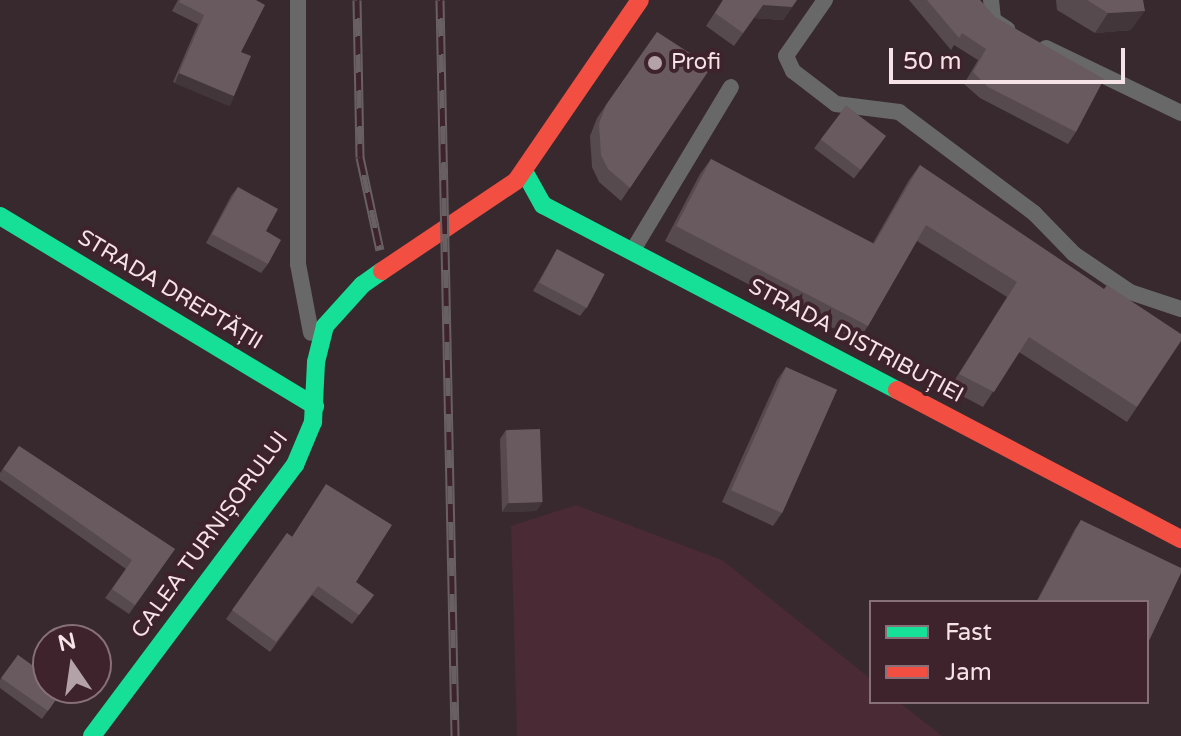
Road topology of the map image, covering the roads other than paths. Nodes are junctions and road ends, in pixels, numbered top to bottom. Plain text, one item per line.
1 (298, 0) edge
2 (640, 0) edge
3 (825, 0) edge
4 (991, 0) edge
5 (731, 87) dead end
6 (1181, 113) edge
7 (524, 171) junction
8 (0, 216) edge
9 (632, 251) junction
10 (1181, 309) edge
11 (316, 362) junction
12 (315, 406) junction
13 (1181, 539) edge
14 (92, 736) edge

1 - 11 lane
2 - 7 street, CALEA TURNIȘORULUI
3 - 10 lane
4 - 6 lane
5 - 9 lane
7 - 9 street, STRADA DISTRIBUȚIEI
7 - 11 street, CALEA TURNIȘORULUI
8 - 12 street, STRADA DREPTĂȚII
9 - 13 street, STRADA DISTRIBUȚIEI
11 - 12 street, CALEA TURNIȘORULUI
12 - 14 street, CALEA TURNIȘORULUI

